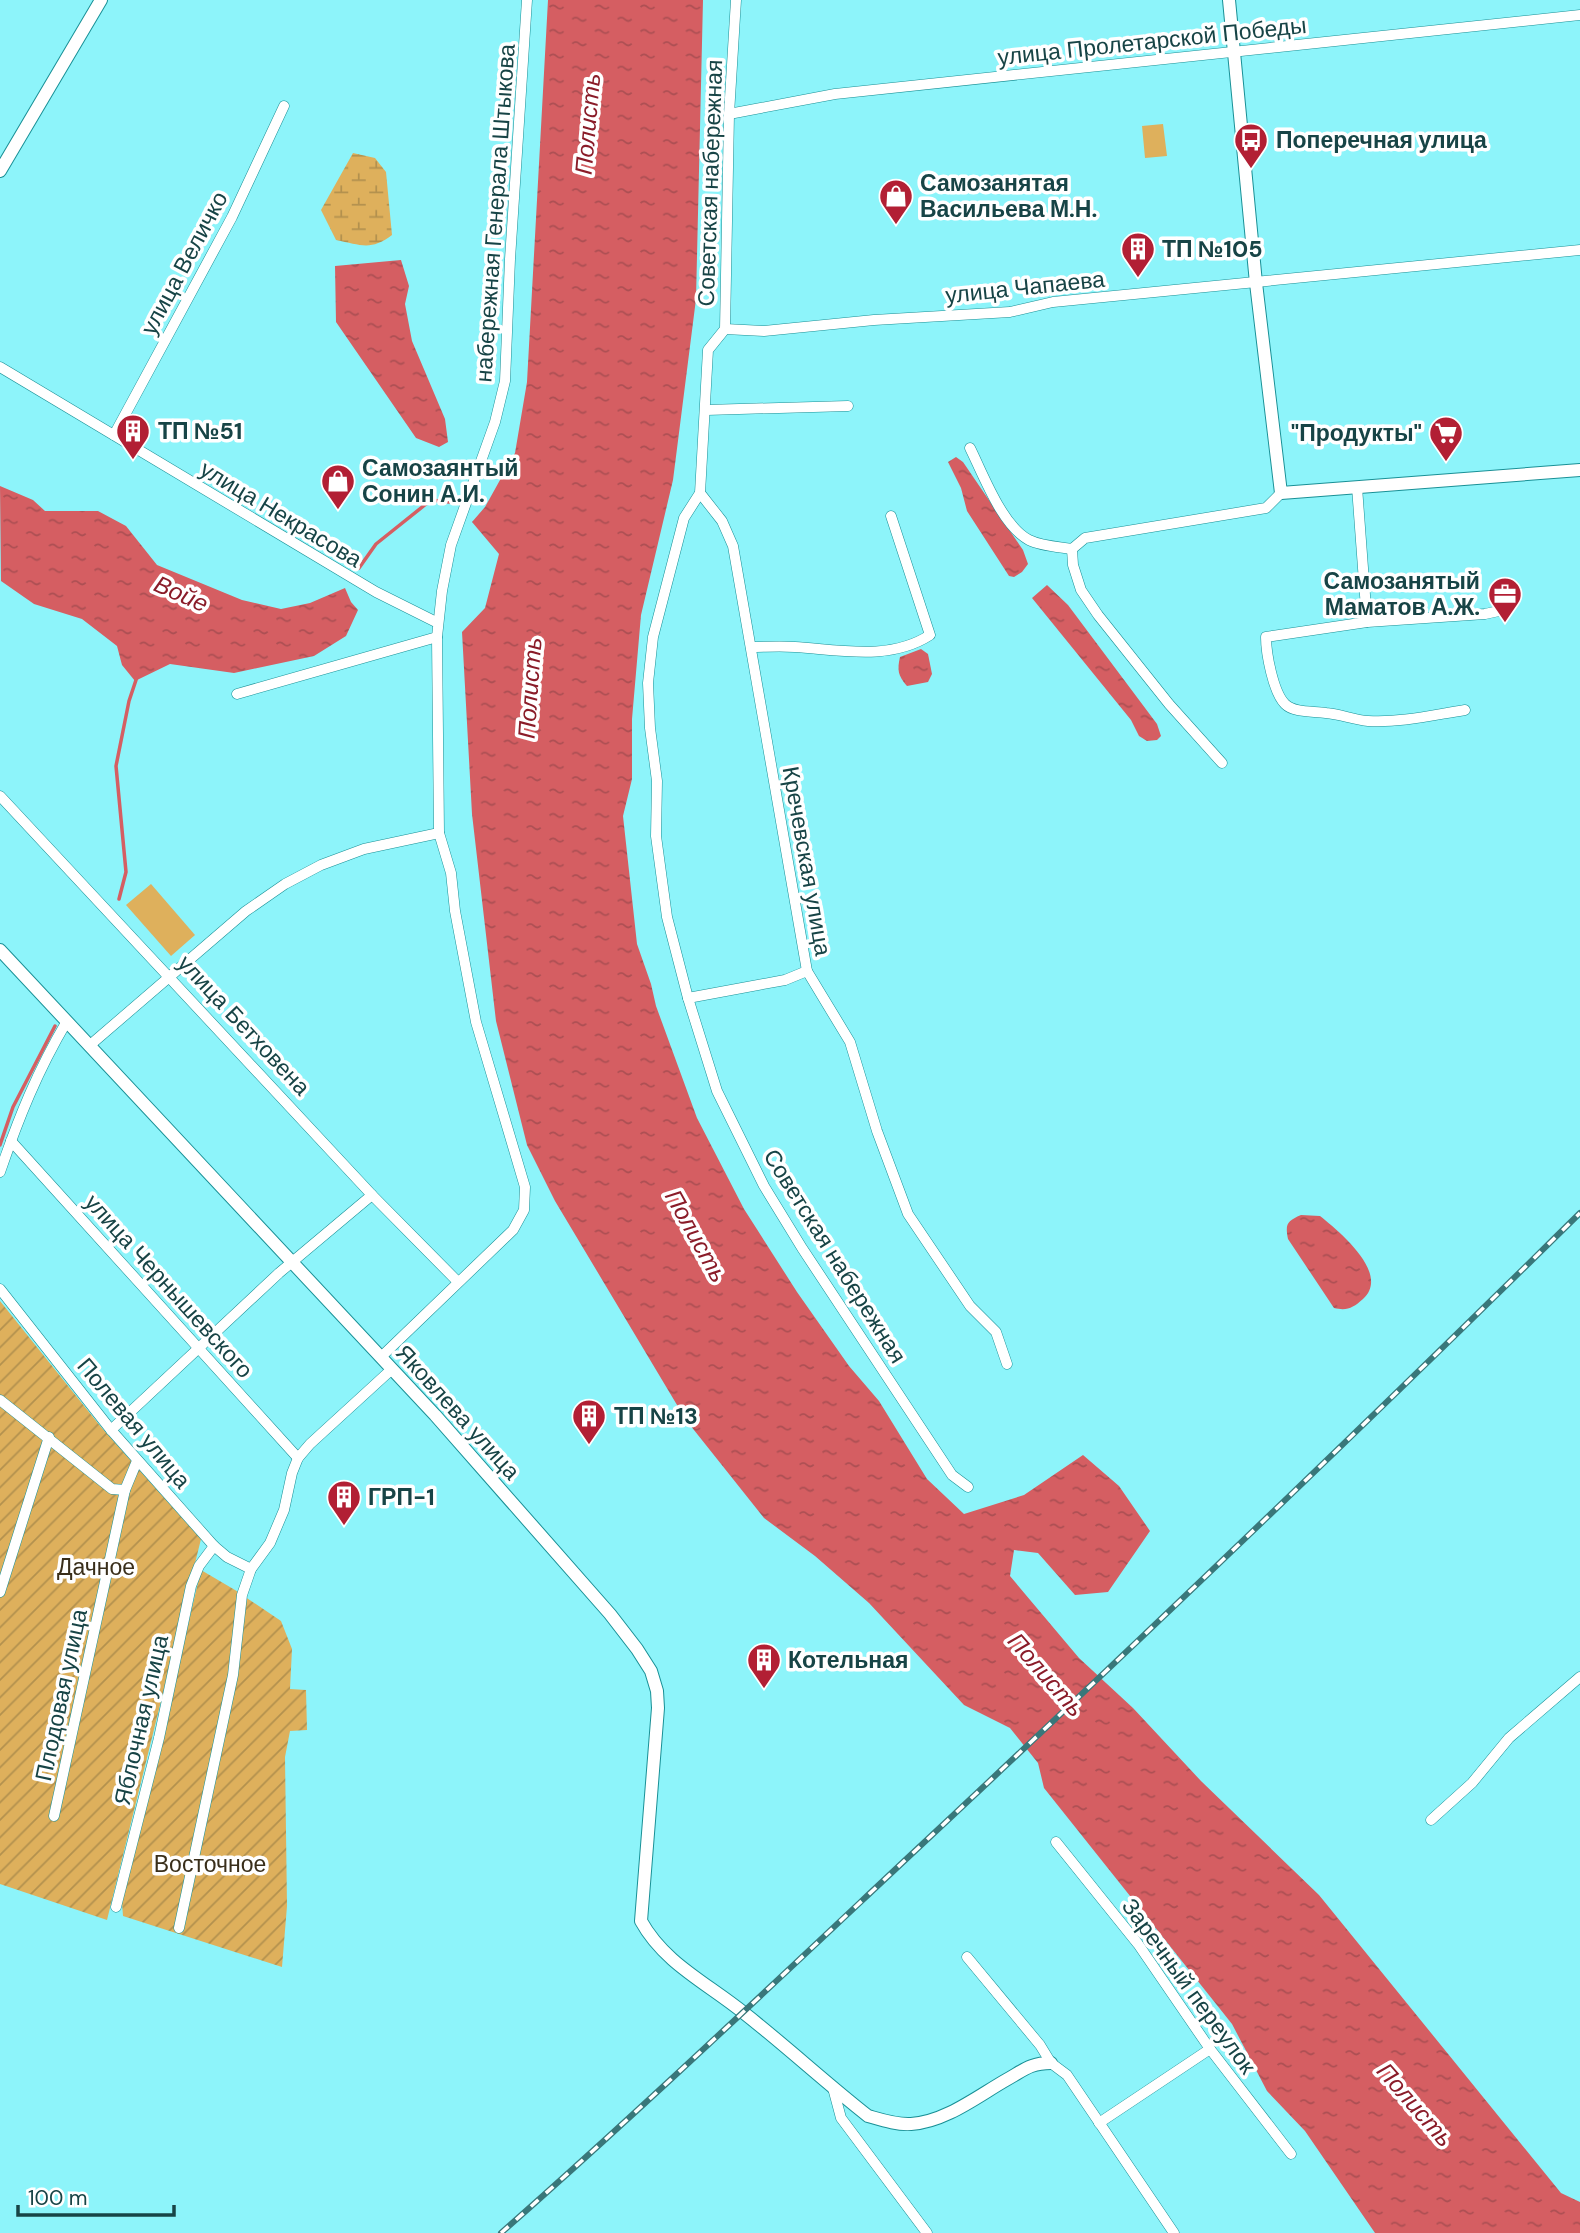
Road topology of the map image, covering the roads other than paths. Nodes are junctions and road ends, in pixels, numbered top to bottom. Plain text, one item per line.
1 (101, 0) edge
2 (527, 0) edge
3 (736, 0) edge
4 (1229, 0) edge
5 (1580, 15) edge
6 (1235, 51) junction
7 (284, 106) dead end
8 (729, 114) junction
9 (0, 171) edge
10 (1580, 250) edge
11 (1256, 283) junction
12 (725, 329) junction
13 (0, 367) edge
14 (848, 406) dead end
15 (706, 410) junction
16 (114, 435) junction
17 (970, 448) dead end
18 (1580, 470) edge
19 (1357, 487) junction
20 (700, 493) junction
21 (1281, 493) junction
22 (891, 516) dead end
23 (1072, 549) junction
24 (1508, 609) dead end
25 (1367, 622) junction
26 (438, 623) junction
27 (437, 637) junction
28 (751, 647) junction
29 (237, 694) dead end
30 (1465, 710) dead end
31 (1222, 763) dead end
32 (0, 796) edge
33 (439, 833) junction
34 (0, 950) edge
35 (807, 971) junction
36 (169, 975) junction
37 (688, 998) junction
38 (67, 1021) junction
39 (89, 1046) junction
40 (11, 1141) junction
41 (0, 1172) edge
42 (372, 1195) junction
43 (291, 1263) junction
44 (458, 1282) junction
45 (0, 1289) edge
46 (200, 1348) junction
47 (381, 1357) junction
48 (1007, 1364) dead end
49 (392, 1369) junction
50 (0, 1400) edge
51 (111, 1430) junction
52 (49, 1437) junction
53 (299, 1458) junction
54 (137, 1461) junction
55 (968, 1487) dead end
56 (125, 1490) junction
57 (214, 1546) junction
58 (251, 1569) junction
59 (0, 1592) edge
60 (1580, 1677) edge
61 (54, 1816) dead end
62 (1431, 1820) dead end
63 (1056, 1842) dead end
64 (116, 1907) dead end
65 (179, 1928) dead end
66 (967, 1957) dead end
67 (1210, 2049) junction
68 (1051, 2063) junction
69 (833, 2088) junction
70 (1099, 2123) junction
71 (1291, 2154) dead end
72 (927, 2233) edge
73 (1174, 2233) edge

1 - 9 street
2 - 26 street, набережная Генерала Штыкова
3 - 8 street, Советская набережная
4 - 6 street
5 - 6 street, улица Пролетарской Победы
6 - 8 street, улица Пролетарской Победы
6 - 11 street
7 - 16 street, улица Величко
8 - 12 street, Советская набережная
10 - 11 street, улица Чапаева
11 - 12 street, улица Чапаева
11 - 21 street
12 - 15 street, Советская набережная
13 - 16 street, улица Некрасова
14 - 15 street
15 - 20 street, Советская набережная
16 - 26 street, улица Некрасова
17 - 23 street
18 - 19 street
19 - 21 street
19 - 25 street
20 - 28 street, Кречевская улица
20 - 37 street, Советская набережная
21 - 23 street
22 - 28 street
23 - 31 street
24 - 25 street
25 - 30 street
26 - 27 street, набережная Генерала Штыкова
27 - 29 street
27 - 33 street, набережная Генерала Штыкова
28 - 35 street, Кречевская улица
32 - 36 street, улица Бетховена
33 - 36 street
33 - 44 street, набережная Генерала Штыкова
34 - 38 street, Яковлева улица
35 - 37 street
35 - 48 street, Кречевская улица
36 - 39 street
36 - 42 street, улица Бетховена
37 - 55 street, Советская набережная
38 - 39 street, Яковлева улица
38 - 40 street
39 - 43 street, Яковлева улица
40 - 41 street
40 - 46 street, улица Чернышевского
42 - 43 street
42 - 44 street, улица Бетховена
43 - 46 street
43 - 47 street, Яковлева улица
44 - 47 street, набережная Генерала Штыкова
45 - 51 street, Полевая улица
46 - 51 street
46 - 53 street, улица Чернышевского
47 - 49 street, Яковлева улица
49 - 53 street
49 - 69 street, Яковлева улица
50 - 52 street
51 - 54 street, Полевая улица
52 - 56 street
52 - 59 street
53 - 58 street
54 - 56 street, Плодовая улица
54 - 57 street, Полевая улица
56 - 61 street, Плодовая улица
57 - 58 street, Полевая улица
57 - 64 street, Яблочная улица
58 - 65 street
60 - 62 street
63 - 67 street, Заречный переулок
66 - 68 street
67 - 70 street
67 - 71 street, Заречный переулок
68 - 69 street, Яковлева улица
68 - 70 street
69 - 72 street
70 - 73 street

